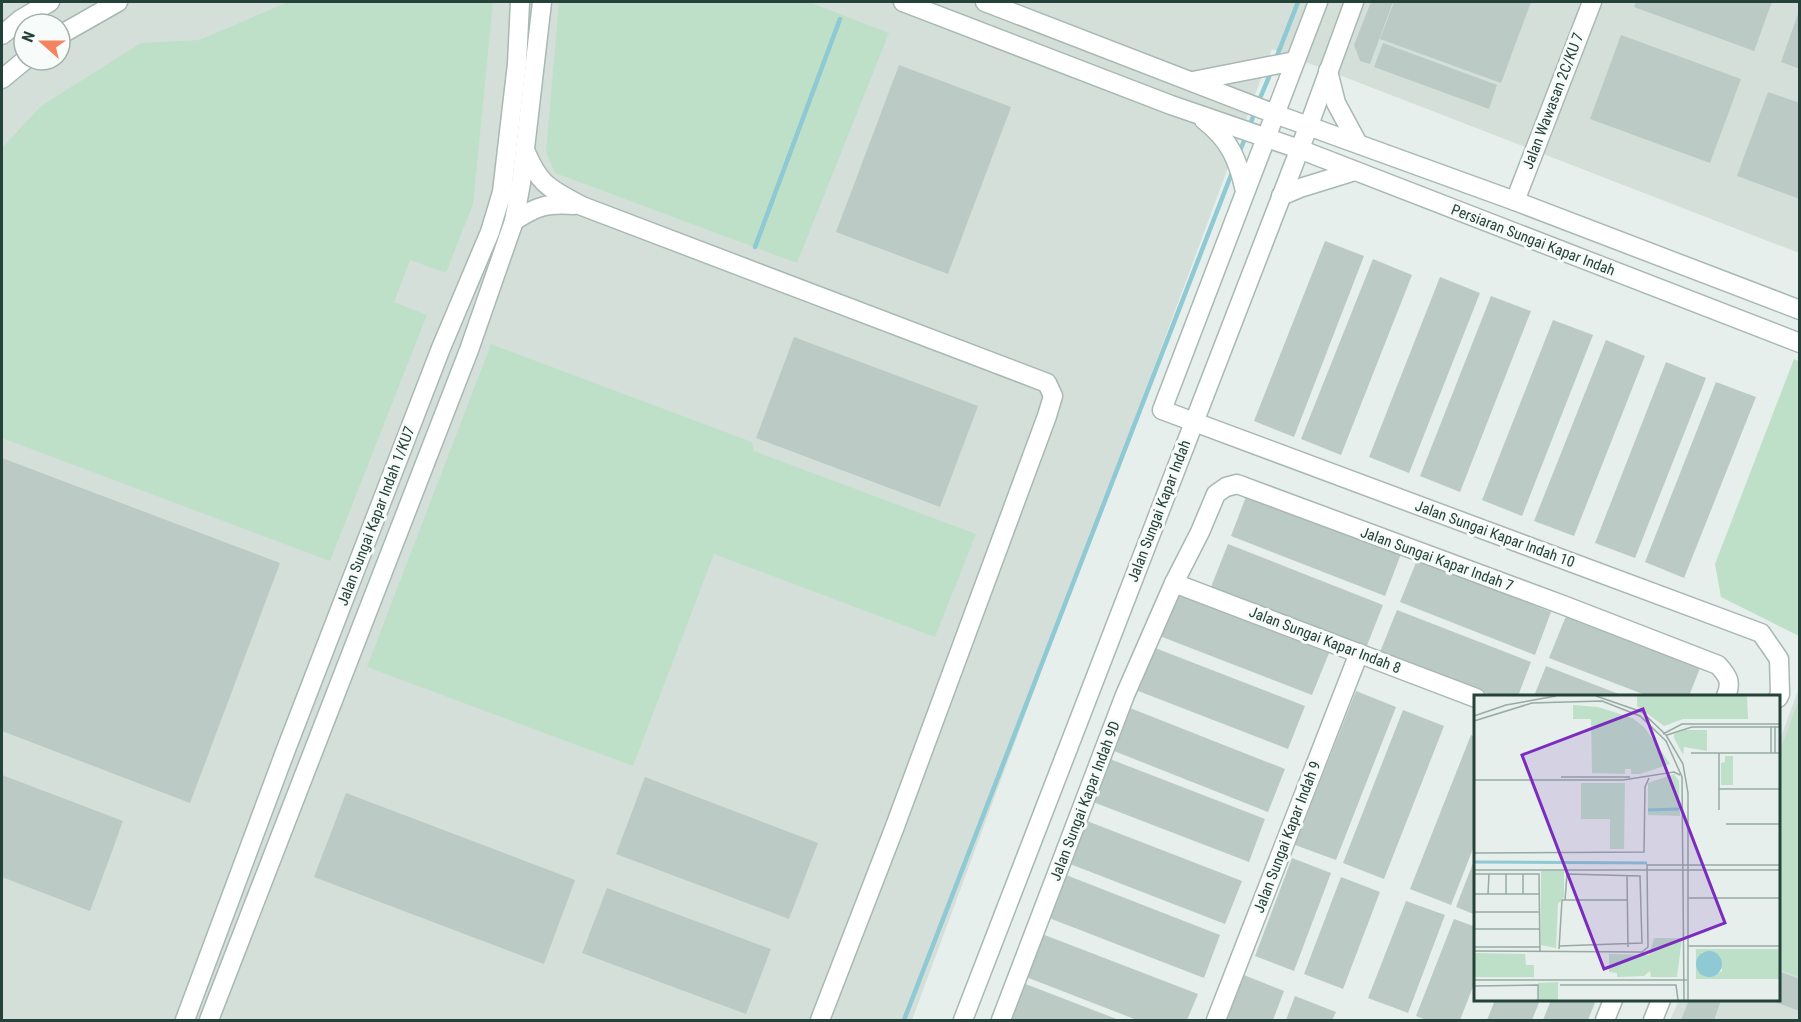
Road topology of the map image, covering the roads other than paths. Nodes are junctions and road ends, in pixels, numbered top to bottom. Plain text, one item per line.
1 (50, 2) edge
2 (118, 2) edge
3 (520, 2) edge
4 (542, 2) edge
5 (903, 2) edge
6 (985, 2) edge
7 (1318, 2) edge
8 (1354, 2) edge
9 (1592, 2) edge
10 (72, 28) edge
11 (2, 35) edge
12 (1295, 61) junction
13 (1328, 71) junction
14 (1193, 81) junction
15 (1194, 112) junction
16 (1270, 112) junction
17 (1309, 125) junction
18 (1261, 136) junction
19 (1357, 142) junction
20 (1299, 149) junction
21 (525, 150) junction
22 (1355, 171) junction
23 (1245, 191) junction
24 (1281, 196) junction
25 (1515, 201) junction
26 (582, 206) junction
27 (514, 220) junction
28 (1800, 309) edge
29 (1800, 343) edge
30 (1194, 422) junction
31 (1174, 583) junction
32 (1359, 653) junction
33 (1726, 695) edge
34 (1780, 695) edge
35 (1474, 697) edge
36 (1612, 1001) edge
37 (1660, 1001) edge
38 (185, 1020) edge
39 (209, 1020) edge
40 (820, 1020) edge
41 (963, 1020) edge
42 (1001, 1020) edge
43 (1216, 1020) edge
44 (1605, 1020) edge
45 (1653, 1020) edge

1 - 11 street
2 - 10 street
3 - 38 street, Jalan Sungai Kapar Indah 1/KU7
4 - 21 street, Jalan Sungai Kapar Indah 1/KU7
5 - 15 street, Persiaran Sungai Kapar Indah
6 - 14 street, Persiaran Sungai Kapar Indah
7 - 12 street
8 - 13 street, Jalan Sungai Kapar Indah
9 - 25 street, Jalan Wawasan 2C/KU 7
12 - 14 street
12 - 16 street
13 - 17 street, Jalan Sungai Kapar Indah
13 - 19 street
14 - 16 street, Persiaran Sungai Kapar Indah
15 - 18 street, Persiaran Sungai Kapar Indah
15 - 23 street
16 - 17 street, Persiaran Sungai Kapar Indah
16 - 18 street
17 - 19 street, Persiaran Sungai Kapar Indah
17 - 20 street, Jalan Sungai Kapar Indah
18 - 20 street, Persiaran Sungai Kapar Indah
18 - 23 street
19 - 25 street, Persiaran Sungai Kapar Indah
20 - 22 street, Persiaran Sungai Kapar Indah
20 - 24 street, Jalan Sungai Kapar Indah
21 - 26 street
21 - 27 street, Jalan Sungai Kapar Indah 1/KU7
22 - 24 street
22 - 29 street, Persiaran Sungai Kapar Indah
23 - 30 street, Jalan Sungai Kapar Indah 10
24 - 30 street, Jalan Sungai Kapar Indah
25 - 28 street, Persiaran Sungai Kapar Indah
26 - 27 street
26 - 40 street
27 - 39 street, Jalan Sungai Kapar Indah 1/KU7
30 - 34 street, Jalan Sungai Kapar Indah 10
30 - 41 street, Jalan Sungai Kapar Indah
31 - 32 street, Jalan Sungai Kapar Indah 8
31 - 33 street, Jalan Sungai Kapar Indah 7
31 - 42 street, Jalan Sungai Kapar Indah 9D
32 - 35 street, Jalan Sungai Kapar Indah 8
32 - 43 street, Jalan Sungai Kapar Indah 9
36 - 44 street
37 - 45 street

